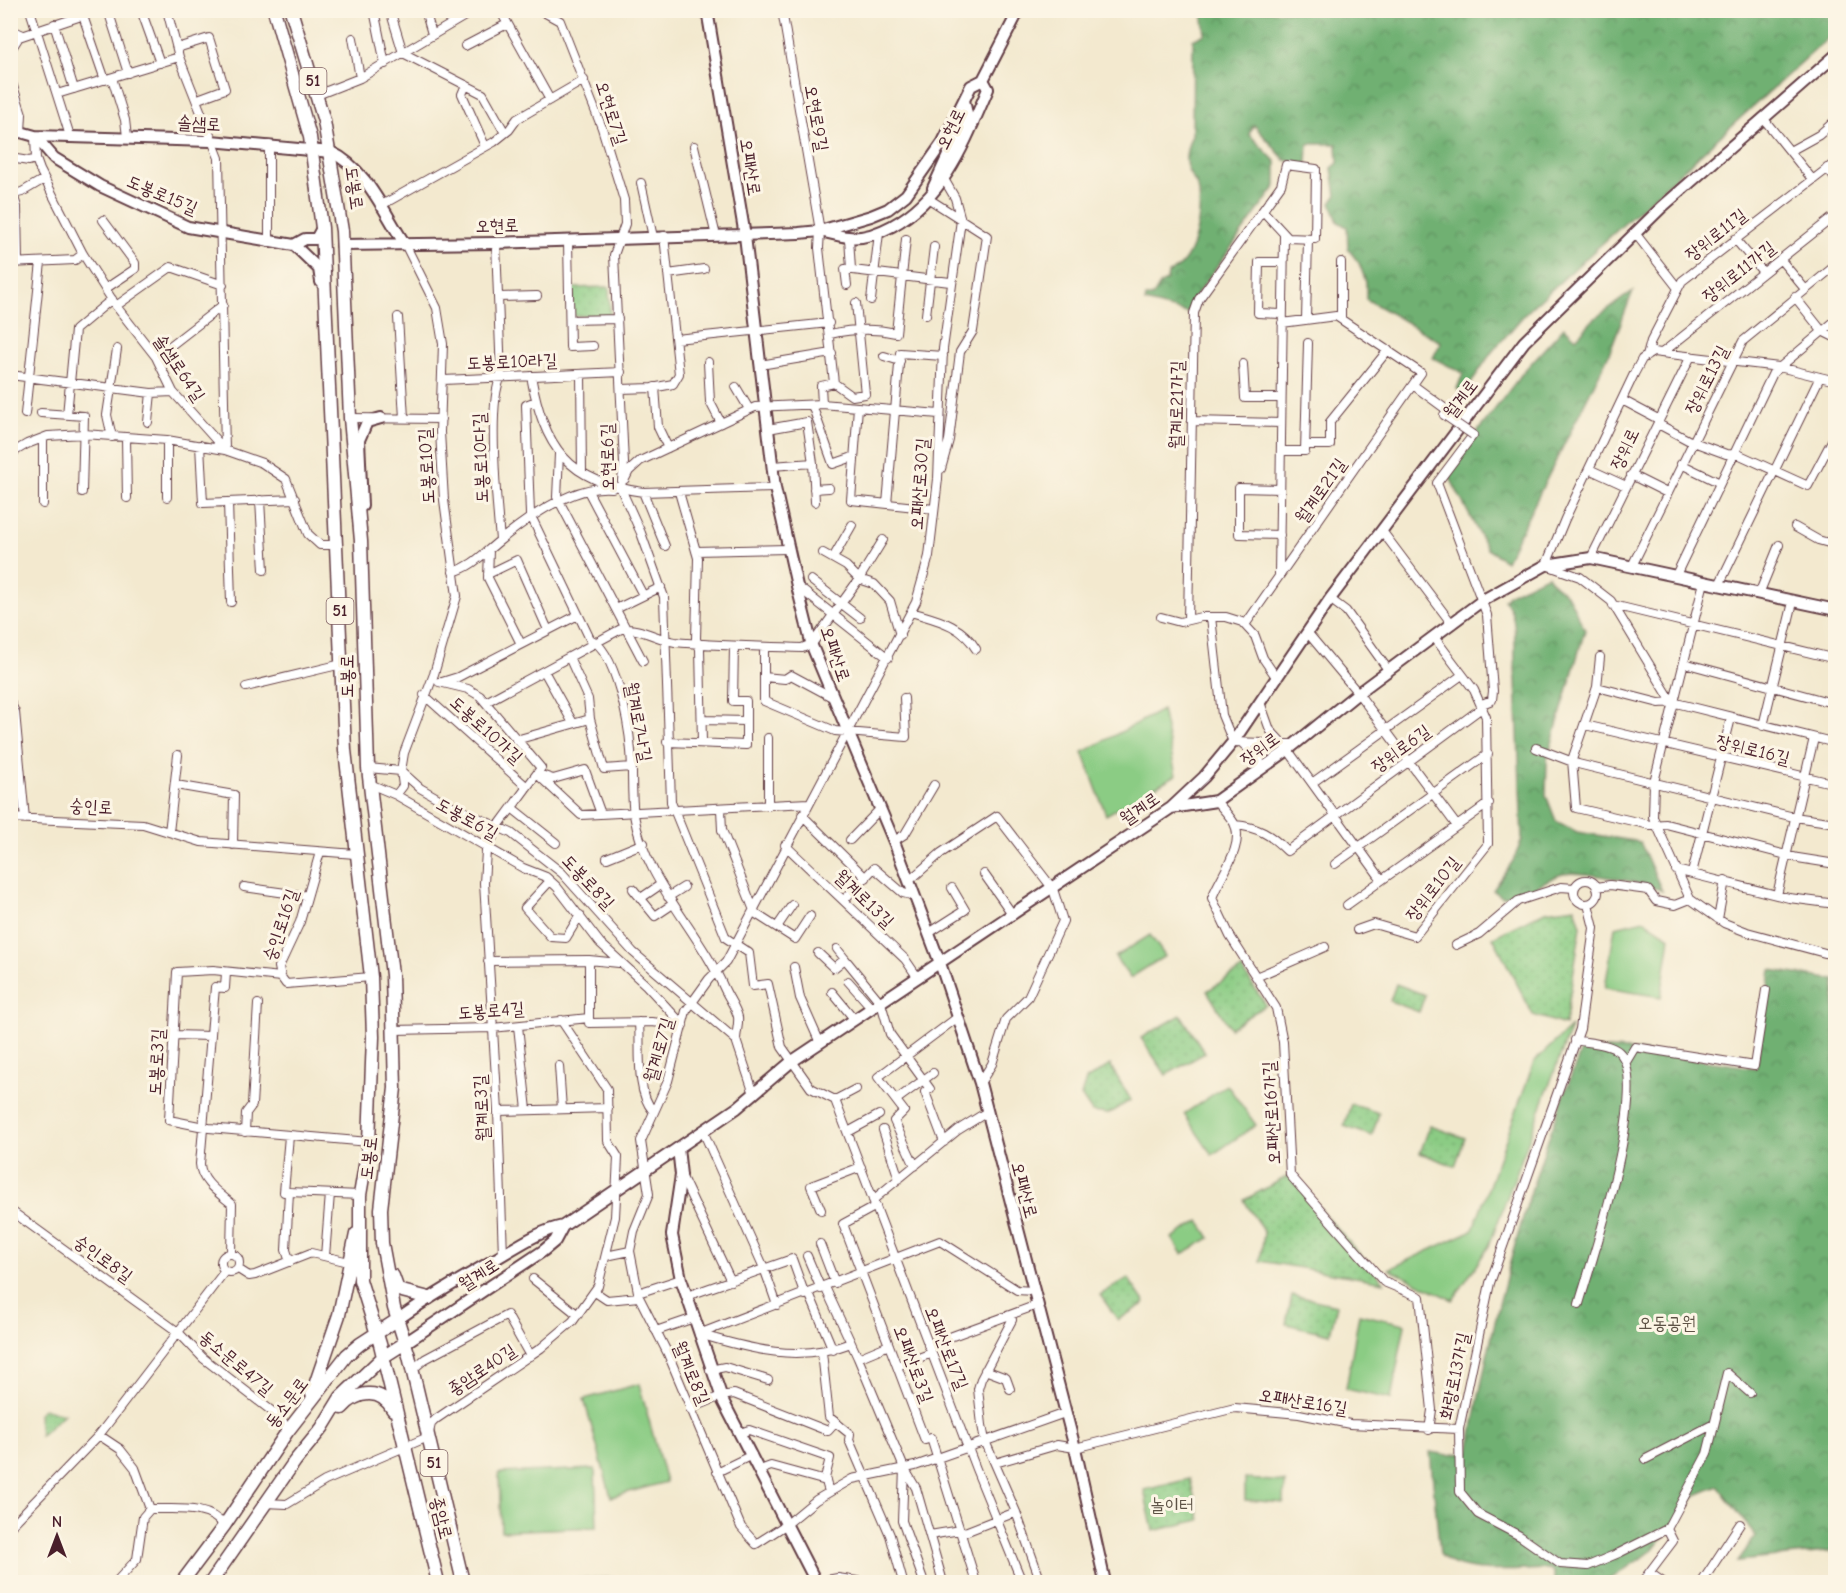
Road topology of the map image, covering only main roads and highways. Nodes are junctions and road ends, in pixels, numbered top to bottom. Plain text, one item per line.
1 (274, 10) edge
2 (291, 10) edge
3 (708, 10) edge
4 (1019, 10) edge
5 (1836, 55) edge
6 (983, 80) junction
7 (964, 100) junction
8 (16, 130) edge
9 (35, 136) junction
10 (312, 149) junction
11 (331, 152) junction
12 (929, 200) junction
13 (322, 228) junction
14 (820, 231) junction
15 (745, 236) junction
16 (405, 244) junction
17 (294, 245) junction
18 (342, 246) junction
19 (323, 289) junction
20 (381, 418) road end
21 (361, 533) junction
22 (1836, 610) edge
23 (1171, 808) junction
24 (940, 963) junction
25 (678, 1148) junction
26 (381, 1209) junction
27 (360, 1216) junction
28 (563, 1226) junction
29 (429, 1298) junction
30 (397, 1320) junction
31 (376, 1333) junction
32 (405, 1343) junction
33 (383, 1357) junction
34 (308, 1405) junction
35 (396, 1415) junction
36 (322, 1428) junction
37 (182, 1582) edge
38 (211, 1582) edge
39 (438, 1582) edge
40 (463, 1582) edge
41 (816, 1582) edge
42 (1105, 1582) edge

1 - 10 main road, 도봉로 / 51
2 - 11 main road, 도봉로 / 51
3 - 15 main road, 오패산로
4 - 6 main road, 오현로
5 - 23 main road, 월계로
6 - 7 main road, 오현로
6 - 12 main road, 오현로
7 - 12 main road
7 - 14 main road, 오현로
8 - 9 main road, 솔샘로
9 - 10 main road, 솔샘로
9 - 17 main road, 도봉로15길
10 - 11 main road, 솔샘로
10 - 13 main road, 도봉로 / 51
11 - 16 main road, 도봉로10길
11 - 18 main road, 도봉로 / 51
12 - 14 main road, 오현로
13 - 17 main road
13 - 19 main road, 도봉로 / 51
14 - 15 main road, 오현로
15 - 16 main road, 오현로
15 - 24 main road, 오패산로
16 - 18 main road, 오현로
17 - 19 main road
18 - 21 main road, 도봉로 / 51
19 - 27 main road, 도봉로 / 51
20 - 21 main road
21 - 26 main road, 도봉로 / 51
22 - 23 main road, 장위로
23 - 24 main road, 월계로
24 - 25 main road, 월계로
24 - 42 main road, 오패산로
25 - 28 main road, 월계로
25 - 41 main road
26 - 29 main road
26 - 30 main road, 도봉로 / 51
27 - 31 main road, 도봉로 / 51
27 - 34 main road
28 - 29 main road, 월계로
28 - 32 main road, 월계로
29 - 30 main road, 월계로
30 - 31 main road, 동소문로
30 - 32 main road, 도봉로 / 51
31 - 33 main road, 도봉로 / 51
31 - 34 main road, 동소문로
32 - 33 main road
32 - 40 main road, 종암로 / 51
33 - 35 main road, 종암로 / 51
33 - 36 main road
34 - 37 main road, 동소문로
35 - 36 main road
35 - 39 main road, 종암로 / 51
36 - 38 main road

